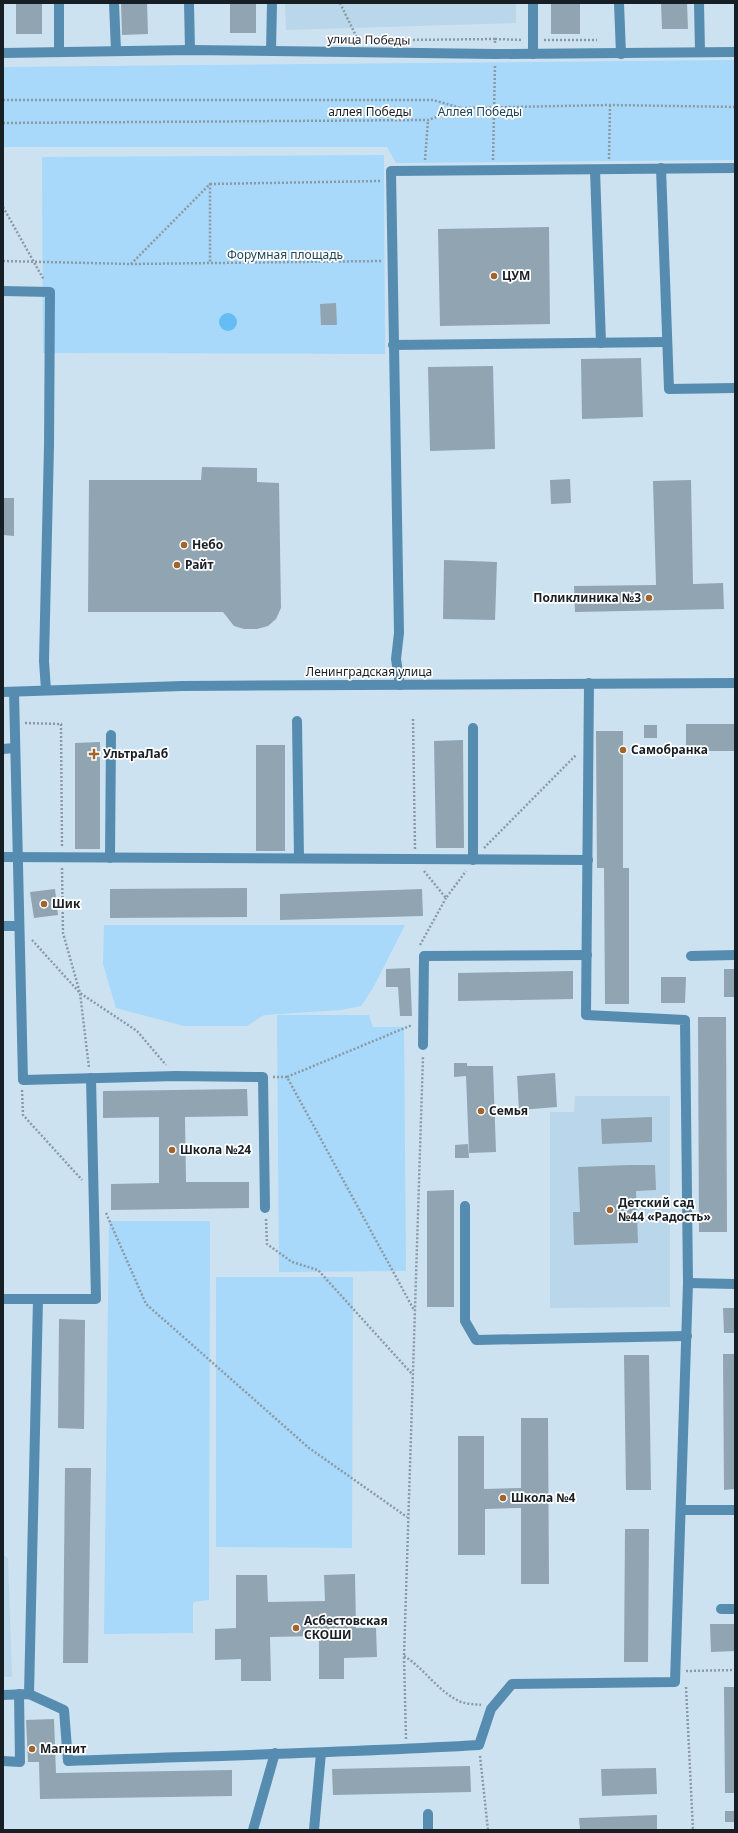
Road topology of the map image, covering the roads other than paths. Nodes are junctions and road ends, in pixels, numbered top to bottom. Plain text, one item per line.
1 (59, 3) edge
2 (114, 3) edge
3 (189, 3) edge
4 (272, 3) edge
5 (533, 3) edge
6 (619, 3) edge
7 (699, 3) edge
8 (190, 50) junction
9 (116, 51) junction
10 (271, 51) junction
11 (59, 52) junction
12 (700, 52) junction
13 (735, 52) edge
14 (3, 53) edge
15 (533, 54) junction
16 (621, 54) junction
17 (661, 168) junction
18 (735, 168) edge
19 (595, 170) junction
20 (3, 291) edge
21 (601, 342) junction
22 (667, 342) junction
23 (393, 345) junction
24 (735, 388) edge
25 (589, 683) junction
26 (735, 683) edge
27 (400, 685) junction
28 (46, 690) junction
29 (3, 692) edge
30 (14, 692) junction
31 (298, 721) dead end
32 (473, 728) dead end
33 (111, 735) dead end
34 (14, 748) junction
35 (3, 749) edge
36 (3, 857) edge
37 (17, 857) junction
38 (110, 858) junction
39 (299, 858) junction
40 (473, 860) junction
41 (588, 860) junction
42 (3, 926) edge
43 (19, 926) junction
44 (587, 955) junction
45 (735, 955) edge
46 (691, 956) dead end
47 (423, 1045) road end
48 (91, 1078) junction
49 (465, 1206) dead end
50 (265, 1208) road end
51 (688, 1283) junction
52 (735, 1284) edge
53 (3, 1298) edge
54 (38, 1299) junction
55 (687, 1336) junction
56 (681, 1510) junction
57 (735, 1510) edge
58 (721, 1609) dead end
59 (735, 1609) edge
60 (24, 1694) junction
61 (3, 1695) edge
62 (275, 1753) junction
63 (321, 1753) junction
64 (3, 1761) edge
65 (428, 1814) dead end
66 (253, 1830) edge
67 (314, 1830) edge
68 (428, 1830) edge

1 - 11 street
2 - 9 street
3 - 8 street
4 - 10 street
5 - 15 street
6 - 16 street
7 - 12 street
8 - 9 street, улица Победы
8 - 10 street, улица Победы
9 - 11 street, улица Победы
10 - 15 street, улица Победы
11 - 14 street, улица Победы
12 - 13 street, улица Победы
12 - 16 street, улица Победы
15 - 16 street, улица Победы
17 - 18 street
17 - 19 street
17 - 22 street
19 - 21 street
19 - 23 street
20 - 28 street
21 - 22 street
21 - 23 street
22 - 24 street
23 - 27 street
25 - 26 street, Ленинградская улица
25 - 27 street, Ленинградская улица
25 - 41 street
27 - 28 street, Ленинградская улица
28 - 30 street, Ленинградская улица
29 - 30 street, Ленинградская улица
30 - 34 street
31 - 39 street
32 - 40 street
33 - 38 street
34 - 35 street
34 - 37 street
36 - 37 street
37 - 38 street
37 - 43 street
38 - 39 street
39 - 40 street
40 - 41 street
41 - 44 street
42 - 43 street
43 - 48 street
44 - 47 street
44 - 51 street
45 - 46 street
48 - 50 street
48 - 54 street
49 - 55 street
51 - 52 street
51 - 55 street
53 - 54 street
54 - 60 street
55 - 56 street
56 - 57 street
56 - 63 street
58 - 59 street
60 - 61 street
60 - 62 street
60 - 64 street
62 - 63 street
62 - 66 street
63 - 67 street
65 - 68 street

